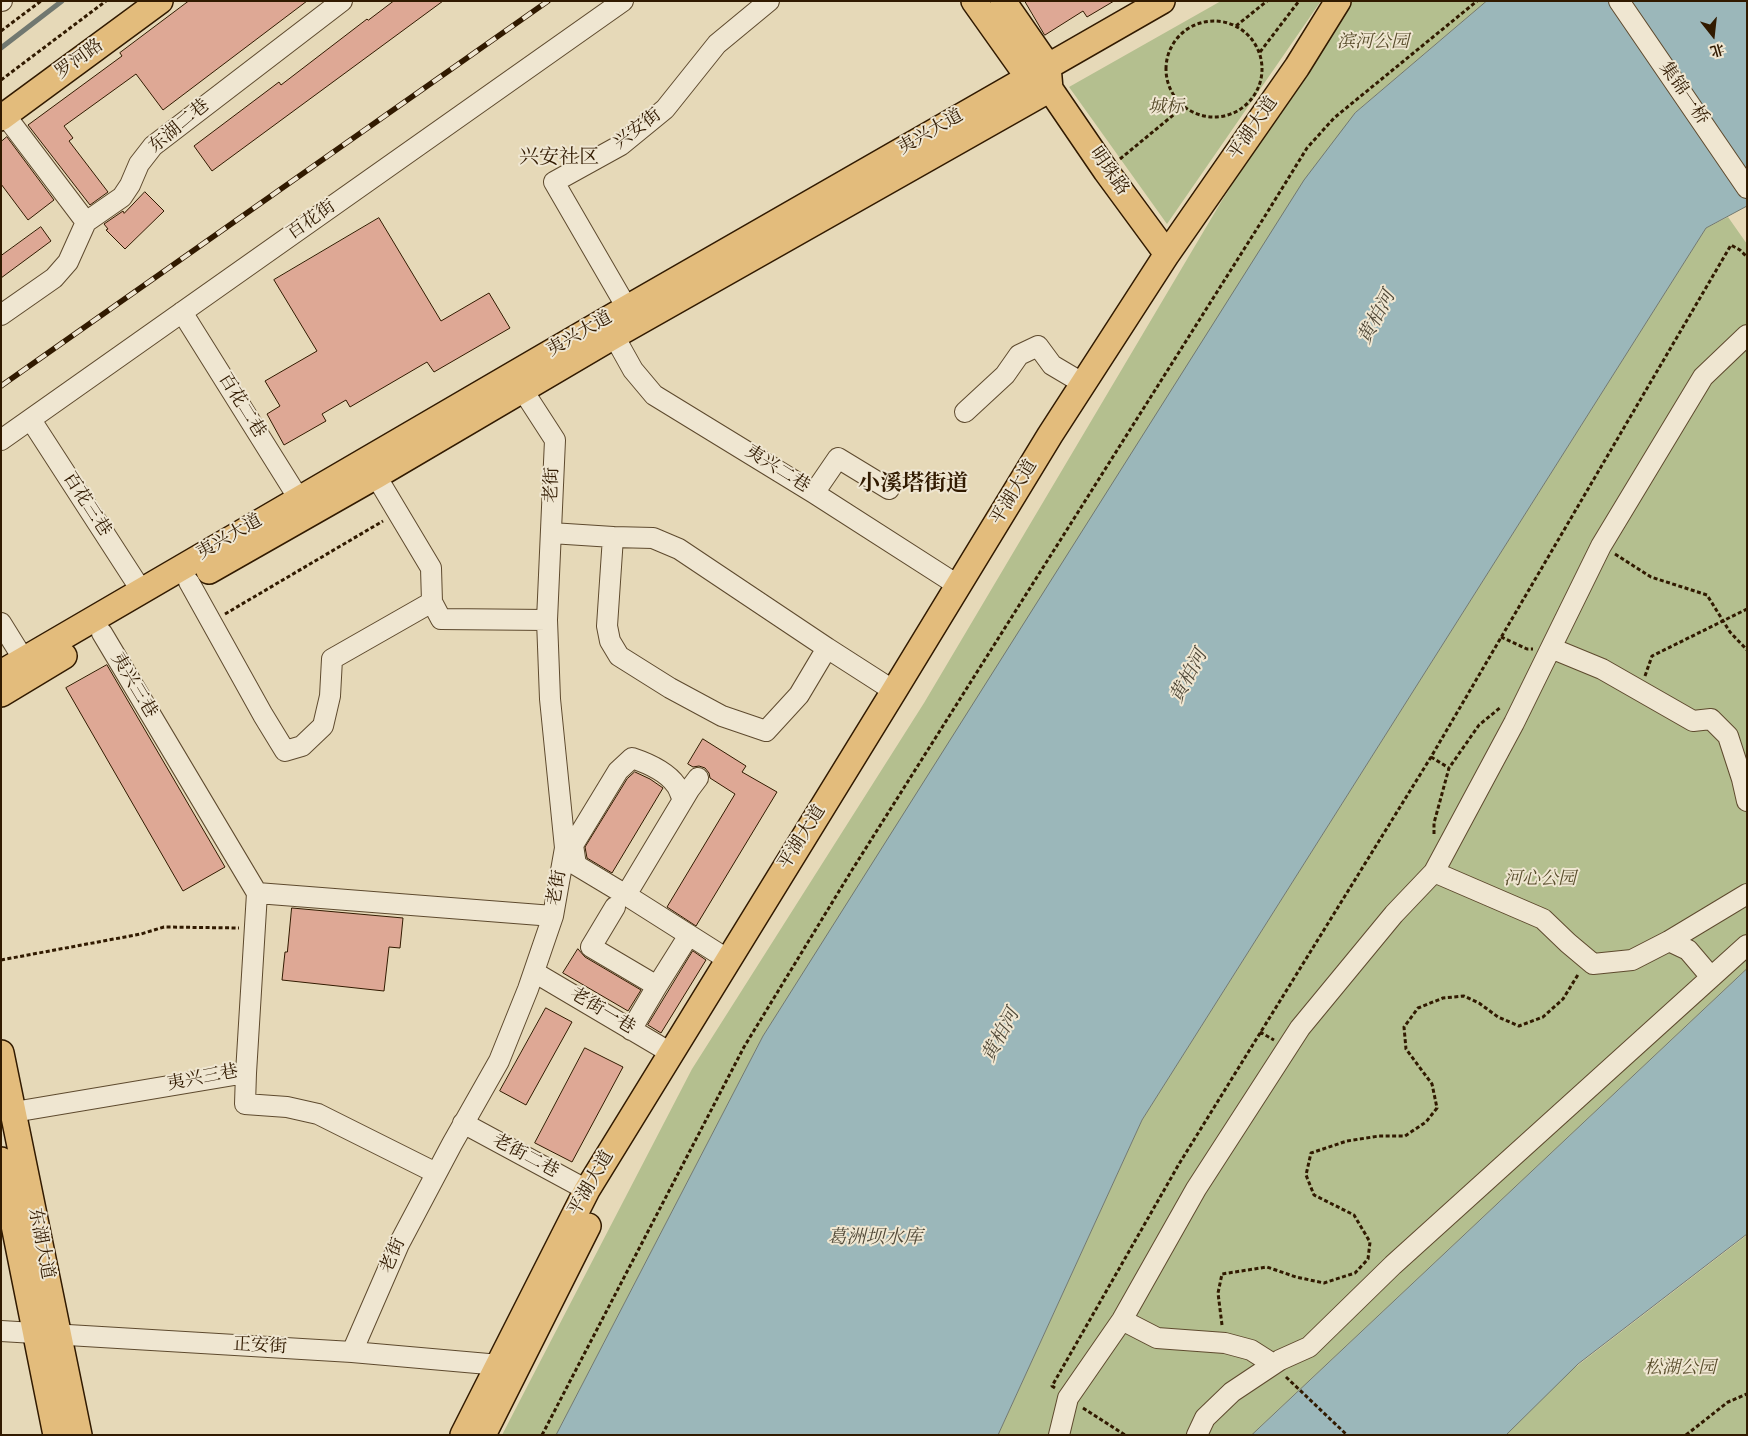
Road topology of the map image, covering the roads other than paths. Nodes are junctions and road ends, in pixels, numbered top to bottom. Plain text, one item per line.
1 (135, 1) edge
2 (160, 1) edge
3 (342, 1) edge
4 (623, 1) edge
5 (769, 1) edge
6 (974, 1) edge
7 (1003, 1) edge
8 (1162, 1) edge
9 (1338, 1) edge
10 (1618, 1) edge
11 (1042, 77) junction
12 (2, 111) edge
13 (1747, 188) edge
14 (86, 222) junction
15 (1167, 254) junction
16 (627, 308) junction
17 (182, 312) junction
18 (1, 314) edge
19 (1747, 335) edge
20 (614, 336) junction
21 (1084, 384) junction
22 (522, 390) junction
23 (965, 412) dead end
24 (31, 420) junction
25 (1, 440) edge
26 (376, 476) junction
27 (889, 489) dead end
28 (814, 493) junction
29 (299, 499) junction
30 (551, 533) junction
31 (613, 537) junction
32 (189, 582) junction
33 (959, 586) junction
34 (141, 590) junction
35 (432, 602) junction
36 (547, 620) junction
37 (1, 623) edge
38 (102, 633) junction
39 (827, 648) junction
40 (1551, 648) junction
41 (24, 660) junction
42 (1, 673) edge
43 (894, 691) junction
44 (1, 694) edge
45 (698, 778) dead end
46 (683, 800) junction
47 (1747, 801) edge
48 (1434, 872) junction
49 (257, 893) junction
50 (1747, 894) edge
51 (621, 901) junction
52 (553, 916) junction
53 (689, 935) junction
54 (1669, 941) junction
55 (1747, 945) edge
56 (727, 959) junction
57 (534, 972) junction
58 (1711, 978) junction
59 (657, 986) junction
60 (631, 1030) junction
61 (1, 1053) edge
62 (671, 1053) junction
63 (246, 1073) junction
64 (14, 1112) junction
65 (464, 1123) junction
66 (436, 1173) junction
67 (3, 1174) edge
68 (587, 1190) junction
69 (1122, 1320) junction
70 (1, 1331) edge
71 (47, 1334) junction
72 (352, 1352) junction
73 (1273, 1364) junction
74 (509, 1366) junction
75 (56, 1435) edge
76 (79, 1435) edge
77 (463, 1435) edge
78 (483, 1435) edge
79 (1059, 1435) edge
80 (1197, 1435) edge

1 - 12 main road, 罗河路
2 - 12 main road, 罗河路
3 - 14 street, 东湖二巷
4 - 17 street, 百花街
5 - 16 street, 兴安街
6 - 11 main road, 明珠路
7 - 11 main road, 明珠路
8 - 11 main road, 夷兴大道
9 - 15 main road, 平湖大道
10 - 13 street, 集锦一桥
11 - 15 main road, 明珠路
11 - 16 main road, 夷兴大道
11 - 20 main road, 夷兴大道
12 - 14 street
14 - 18 street
15 - 21 main road, 平湖大道
15 - 74 main road, 平湖大道
16 - 29 main road, 夷兴大道
17 - 24 street, 百花街
17 - 29 street, 百花二巷
19 - 40 street
20 - 22 main road, 夷兴大道
20 - 28 street, 夷兴二巷
21 - 23 street
21 - 33 main road, 平湖大道
22 - 26 main road, 夷兴大道
22 - 30 street, 老街
24 - 25 street, 百花街
24 - 34 street, 百花三巷
26 - 32 main road, 夷兴大道
26 - 35 street
27 - 28 street
28 - 33 street, 夷兴二巷
29 - 34 main road, 夷兴大道
30 - 31 street
30 - 36 street, 老街
31 - 39 street
31 - 39 street
32 - 35 street
32 - 38 main road, 夷兴大道
33 - 43 main road, 平湖大道
34 - 41 main road, 夷兴大道
35 - 36 street
36 - 52 street, 老街
37 - 41 street
38 - 44 main road, 夷兴大道
38 - 49 street, 夷兴三巷
39 - 43 street
40 - 47 street
40 - 48 street
41 - 42 main road, 夷兴大道
43 - 56 main road, 平湖大道
45 - 46 street
46 - 51 street
46 - 51 street
48 - 54 street
48 - 69 street
49 - 52 street
49 - 63 street, 夷兴三巷
50 - 54 street
51 - 53 street
51 - 59 street
52 - 57 street, 老街
53 - 56 street
53 - 59 street
54 - 58 street
55 - 58 street
56 - 62 main road, 平湖大道
57 - 60 street, 老街一巷
57 - 65 street, 老街
58 - 73 street
59 - 60 street
60 - 62 street, 老街一巷
61 - 64 main road, 东湖大道
62 - 68 main road, 平湖大道
63 - 64 street, 夷兴三巷
63 - 66 street
64 - 71 main road, 东湖大道
65 - 66 street, 老街
65 - 68 street, 老街二巷
66 - 72 street, 老街
67 - 71 main road, 东湖大道
68 - 74 main road, 平湖大道
69 - 73 street
69 - 79 street
70 - 71 street, 正安街
71 - 72 street, 正安街
71 - 75 main road, 东湖大道
71 - 76 main road, 东湖大道
72 - 74 street, 正安街
73 - 80 street
74 - 77 main road, 平湖大道
74 - 78 main road, 平湖大道

